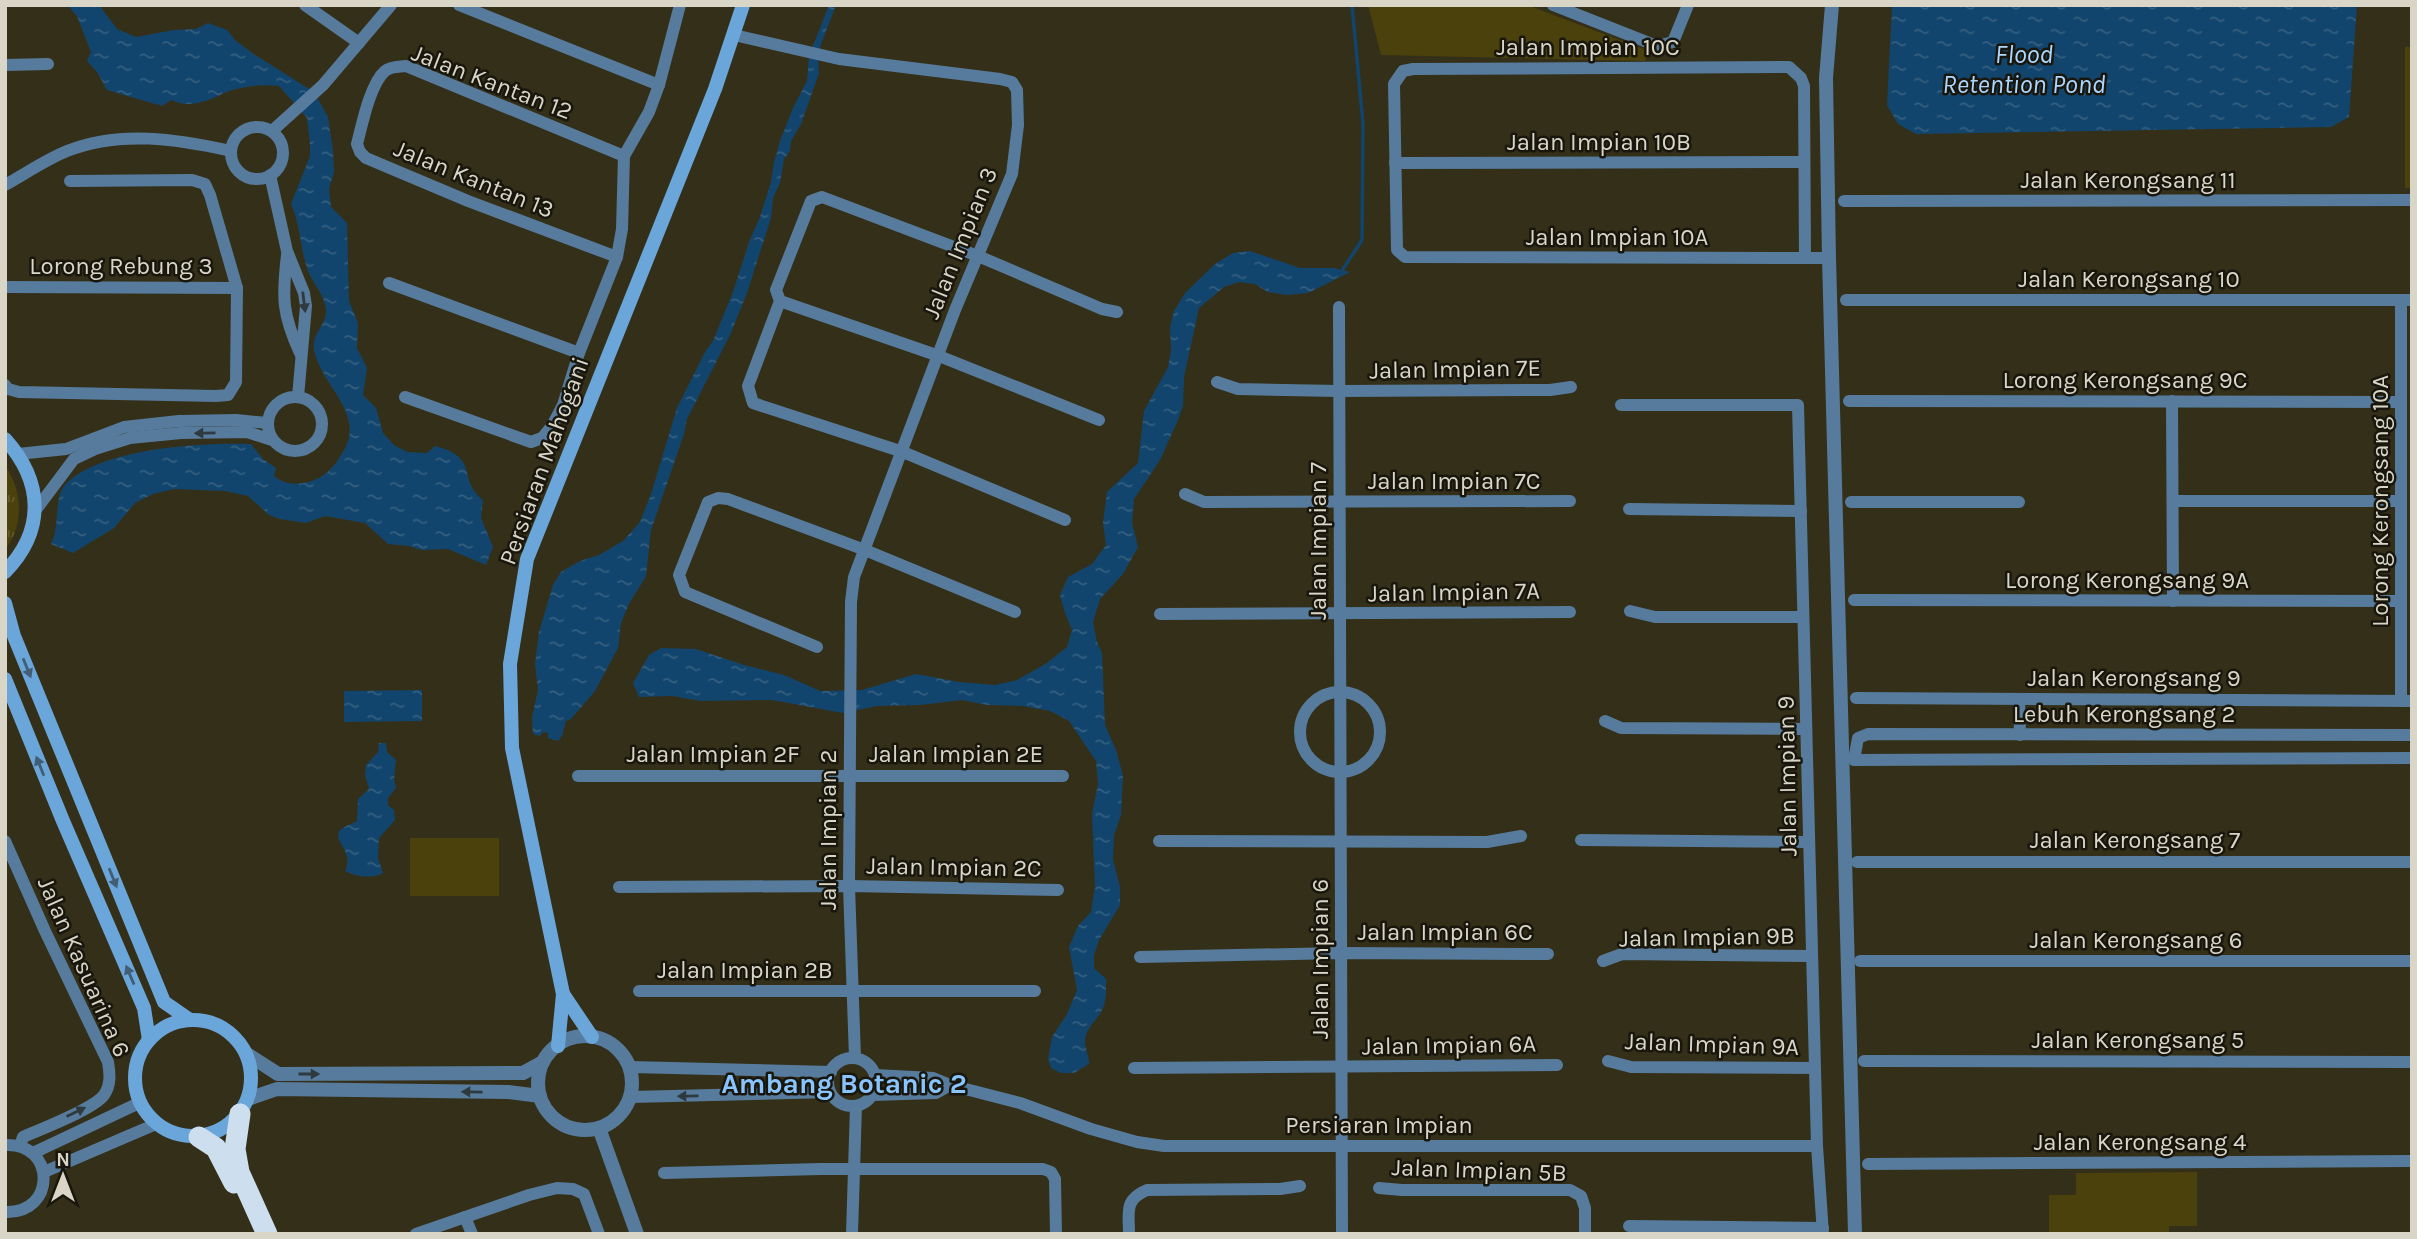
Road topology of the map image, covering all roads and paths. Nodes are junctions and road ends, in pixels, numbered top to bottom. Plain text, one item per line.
1 (305, 5) edge
2 (391, 5) edge
3 (459, 5) edge
4 (743, 5) edge
5 (1553, 5) edge
6 (1688, 5) edge
7 (1832, 5) edge
8 (676, 7) edge
9 (734, 34) junction
10 (359, 43) junction
11 (48, 64) dead end
12 (5, 65) edge
13 (659, 85) junction
14 (367, 109) joint
15 (272, 131) junction
16 (231, 151) junction
17 (624, 156) junction
18 (1804, 162) junction
19 (1395, 163) junction
20 (270, 175) junction
21 (70, 181) dead end
22 (5, 185) edge
23 (2412, 200) edge
24 (1844, 201) dead end
25 (287, 251) junction
26 (978, 256) junction
27 (617, 257) junction
28 (1805, 258) junction
29 (1829, 258) junction
30 (390, 283) dead end
31 (5, 287) edge
32 (237, 288) junction
33 (1846, 300) dead end
34 (2407, 300) edge
35 (780, 301) junction
36 (1339, 307) dead end
37 (1117, 312) dead end
38 (579, 353) junction
39 (301, 355) junction
40 (939, 356) junction
41 (1217, 382) dead end
42 (5, 384) edge
43 (1571, 387) dead end
44 (1339, 391) junction
45 (298, 397) junction
46 (405, 397) dead end
47 (1849, 401) dead end
48 (2172, 401) junction
49 (2401, 402) junction
50 (1621, 405) dead end
51 (1099, 420) dead end
52 (267, 423) junction
53 (5, 439) edge
54 (272, 440) junction
55 (902, 452) junction
56 (19, 454) junction
57 (1185, 495) dead end
58 (1570, 501) dead end
59 (2173, 501) junction
60 (2401, 501) junction
61 (1339, 502) junction
62 (1851, 502) dead end
63 (2019, 502) dead end
64 (1629, 509) dead end
65 (35, 511) junction
66 (1801, 511) junction
67 (1065, 520) dead end
68 (865, 550) junction
69 (5, 572) edge
70 (1854, 600) dead end
71 (2173, 601) junction
72 (2401, 601) junction
73 (851, 602) joint
74 (5, 603) edge
75 (1630, 611) dead end
76 (1016, 612) dead end
77 (1570, 612) dead end
78 (1160, 614) dead end
79 (1339, 614) junction
80 (1803, 617) junction
81 (817, 647) dead end
82 (5, 679) edge
83 (1339, 691) junction
84 (1856, 698) dead end
85 (2019, 699) junction
86 (2406, 701) edge
87 (1605, 721) dead end
88 (1806, 729) junction
89 (2020, 735) junction
90 (2360, 735) junction
91 (2412, 735) edge
92 (2361, 758) junction
93 (2412, 758) edge
94 (1340, 772) junction
95 (849, 775) junction
96 (578, 776) dead end
97 (1063, 776) dead end
98 (1521, 836) dead end
99 (1581, 840) dead end
100 (5, 841) edge
101 (1159, 841) dead end
102 (1341, 842) junction
103 (1809, 842) junction
104 (1857, 862) dead end
105 (2412, 862) edge
106 (849, 886) junction
107 (619, 887) dead end
108 (1058, 890) dead end
109 (1341, 953) junction
110 (1548, 954) dead end
111 (1812, 956) junction
112 (1139, 957) dead end
113 (1603, 961) dead end
114 (1860, 961) dead end
115 (2412, 961) edge
116 (639, 991) dead end
117 (1035, 991) dead end
118 (852, 992) junction
119 (563, 994) junction
120 (190, 1020) junction
121 (592, 1037) junction
122 (149, 1040) junction
123 (558, 1045) junction
124 (247, 1054) junction
125 (855, 1058) junction
126 (1608, 1061) dead end
127 (1864, 1061) dead end
128 (543, 1062) junction
129 (2412, 1062) edge
130 (1557, 1065) dead end
131 (630, 1067) junction
132 (1341, 1067) junction
133 (1134, 1068) dead end
134 (1815, 1068) junction
135 (718, 1070) junction
136 (754, 1071) junction
137 (831, 1072) junction
138 (875, 1075) junction
139 (950, 1085) junction
140 (830, 1092) junction
141 (718, 1095) junction
142 (754, 1095) junction
143 (873, 1095) junction
144 (540, 1096) junction
145 (631, 1097) junction
146 (139, 1103) junction
147 (244, 1106) junction
148 (856, 1106) junction
149 (156, 1124) junction
150 (599, 1128) junction
151 (199, 1137) junction
152 (9, 1144) edge
153 (1341, 1146) junction
154 (1817, 1146) junction
155 (33, 1153) junction
156 (2412, 1161) edge
157 (1868, 1164) dead end
158 (853, 1169) junction
159 (44, 1172) junction
160 (664, 1173) dead end
161 (1300, 1186) dead end
162 (1379, 1188) dead end
163 (5, 1212) edge
164 (465, 1217) junction
165 (1629, 1226) dead end
166 (438, 1231) edge
167 (1823, 1231) edge
168 (254, 1234) edge
169 (267, 1234) edge
170 (416, 1234) edge
171 (472, 1234) edge
172 (598, 1234) edge
173 (637, 1234) edge
174 (852, 1234) edge
175 (1056, 1234) edge
176 (1129, 1234) edge
177 (1342, 1234) edge
178 (1585, 1234) edge
179 (1855, 1234) edge

1 - 10 street
2 - 10 street
3 - 13 street
4 - 9 main road, Persiaran Mahogani
5 - 6 street
7 - 29 street
8 - 13 street
9 - 26 street, Jalan Impian 3
9 - 119 main road, Persiaran Mahogani
10 - 15 street
11 - 12 street
13 - 17 street
14 - 17 street, Jalan Kantan 12
14 - 27 street, Jalan Kantan 13
15 - 16 street
15 - 20 street
16 - 20 street
16 - 22 street
17 - 27 street
18 - 19 street, Jalan Impian 10B
18 - 19 street, Jalan Impian 10C
18 - 28 street
19 - 28 street, Jalan Impian 10A
20 - 25 street
21 - 32 street
23 - 24 street, Jalan Kerongsang 11
25 - 39 street
25 -> 39 street
26 - 35 street
26 - 37 street
26 - 40 street, Jalan Impian 3
27 - 38 street
28 - 29 street, Jalan Impian 10A
29 - 179 street
30 - 38 street
31 - 32 street, Lorong Rebung 3
32 - 42 street
33 - 34 street, Jalan Kerongsang 10
34 - 49 street, Lorong Kerongsang 10A
35 - 40 street
35 - 55 street
36 - 44 street, Jalan Impian 7
38 - 46 street
39 - 45 street
40 - 51 street
40 - 55 street, Jalan Impian 3
41 - 44 street, Jalan Impian 7E
43 - 44 street, Jalan Impian 7E
44 - 61 street, Jalan Impian 7
45 - 52 street
45 - 54 street
47 - 48 street, Lorong Kerongsang 9C
48 - 49 street, Lorong Kerongsang 9C
48 - 59 street
49 - 60 street, Lorong Kerongsang 10A
50 - 66 street, Jalan Impian 9
52 - 54 street
52 - 56 street
53 - 56 main road
54 -> 65 street
55 - 67 street
55 - 68 street, Jalan Impian 3
56 - 65 main road
57 - 61 street, Jalan Impian 7C
58 - 61 street, Jalan Impian 7C
59 - 60 street
59 - 71 street
60 - 72 street, Lorong Kerongsang 10A
61 - 79 street, Jalan Impian 7
62 - 63 street
64 - 66 street
65 - 69 main road
66 - 80 street, Jalan Impian 9
68 - 73 street, Jalan Impian 3
68 - 76 street
68 - 81 street
70 - 71 street, Lorong Kerongsang 9A
71 - 72 street, Lorong Kerongsang 9A
72 - 86 street, Lorong Kerongsang 10A
73 - 95 street, Jalan Impian 2
74 -> 120 main road
75 - 80 street
77 - 79 street, Jalan Impian 7A
78 - 79 street, Jalan Impian 7A
79 - 83 street, Jalan Impian 7
80 - 88 street, Jalan Impian 9
122 -> 82 main road
83 - 94 street, Jalan Impian 7
83 - 94 street
83 - 94 street
84 - 85 street, Jalan Kerongsang 9
85 - 86 street, Jalan Kerongsang 9
85 - 89 street
87 - 88 street
88 - 103 street, Jalan Impian 9
89 - 90 street, Lebuh Kerongsang 2
89 - 92 street, Lebuh Kerongsang 2
90 - 91 street, Lebuh Kerongsang 2
90 - 92 street
92 - 93 street
94 - 102 street, Jalan Impian 6
95 - 96 street, Jalan Impian 2F
95 - 97 street, Jalan Impian 2E
95 - 106 street, Jalan Impian 2
98 - 102 street
99 - 103 street
152 -> 100 street, Jalan Kasuarina 6
101 - 102 street
102 - 109 street, Jalan Impian 6
103 - 111 street, Jalan Impian 9
104 - 105 street, Jalan Kerongsang 7
106 - 107 street, Jalan Impian 2C
106 - 108 street, Jalan Impian 2C
106 - 118 street, Jalan Impian 2
109 - 110 street, Jalan Impian 6C
109 - 112 street, Jalan Impian 6C
109 - 132 street, Jalan Impian 6
111 - 113 street, Jalan Impian 9B
111 - 134 street, Jalan Impian 9
114 - 115 street, Jalan Kerongsang 6
116 - 118 street, Jalan Impian 2B
117 - 118 street, Jalan Impian 2B
118 - 125 street, Jalan Impian 2
119 - 121 main road
119 - 123 main road
120 - 122 main road
120 - 124 main road
121 - 123 street
121 - 131 street
122 - 146 main road
123 - 128 street
124 -> 128 street
124 - 147 main road
125 - 137 street
125 - 138 street
126 - 134 street, Jalan Impian 9A
127 - 129 street, Jalan Kerongsang 5
128 - 144 street
130 - 132 street, Jalan Impian 6A
131 - 135 street
131 - 145 street
132 - 133 street, Jalan Impian 6A
132 - 153 street, Jalan Impian 6
134 - 154 street, Jalan Impian 9
135 - 136 street
135 - 141 street
136 - 137 street
136 - 142 street
137 - 140 street
138 - 139 street, Persiaran Impian
138 - 143 street
139 - 143 street, Persiaran Impian
139 - 153 street, Persiaran Impian
140 - 142 street
140 - 148 street
141 - 142 street
141 -> 145 street
143 - 148 street
144 -> 147 street
144 - 150 street
145 - 150 street
146 - 149 main road
146 - 155 street
147 - 151 main road
147 - 169 highway
148 - 158 street
149 - 151 main road
149 - 159 street
150 - 173 street
151 - 168 highway
152 - 155 street
153 - 154 street, Persiaran Impian
153 - 177 street, Jalan Impian 6
154 - 167 street, Jalan Impian 9
155 - 159 street
156 - 157 street, Jalan Kerongsang 4
158 - 160 street
158 - 174 street
158 - 175 street
159 - 163 street
161 - 176 street
162 - 178 street, Jalan Impian 5B
164 - 166 street
164 - 171 street
164 - 172 street
165 - 167 street
166 - 170 street

